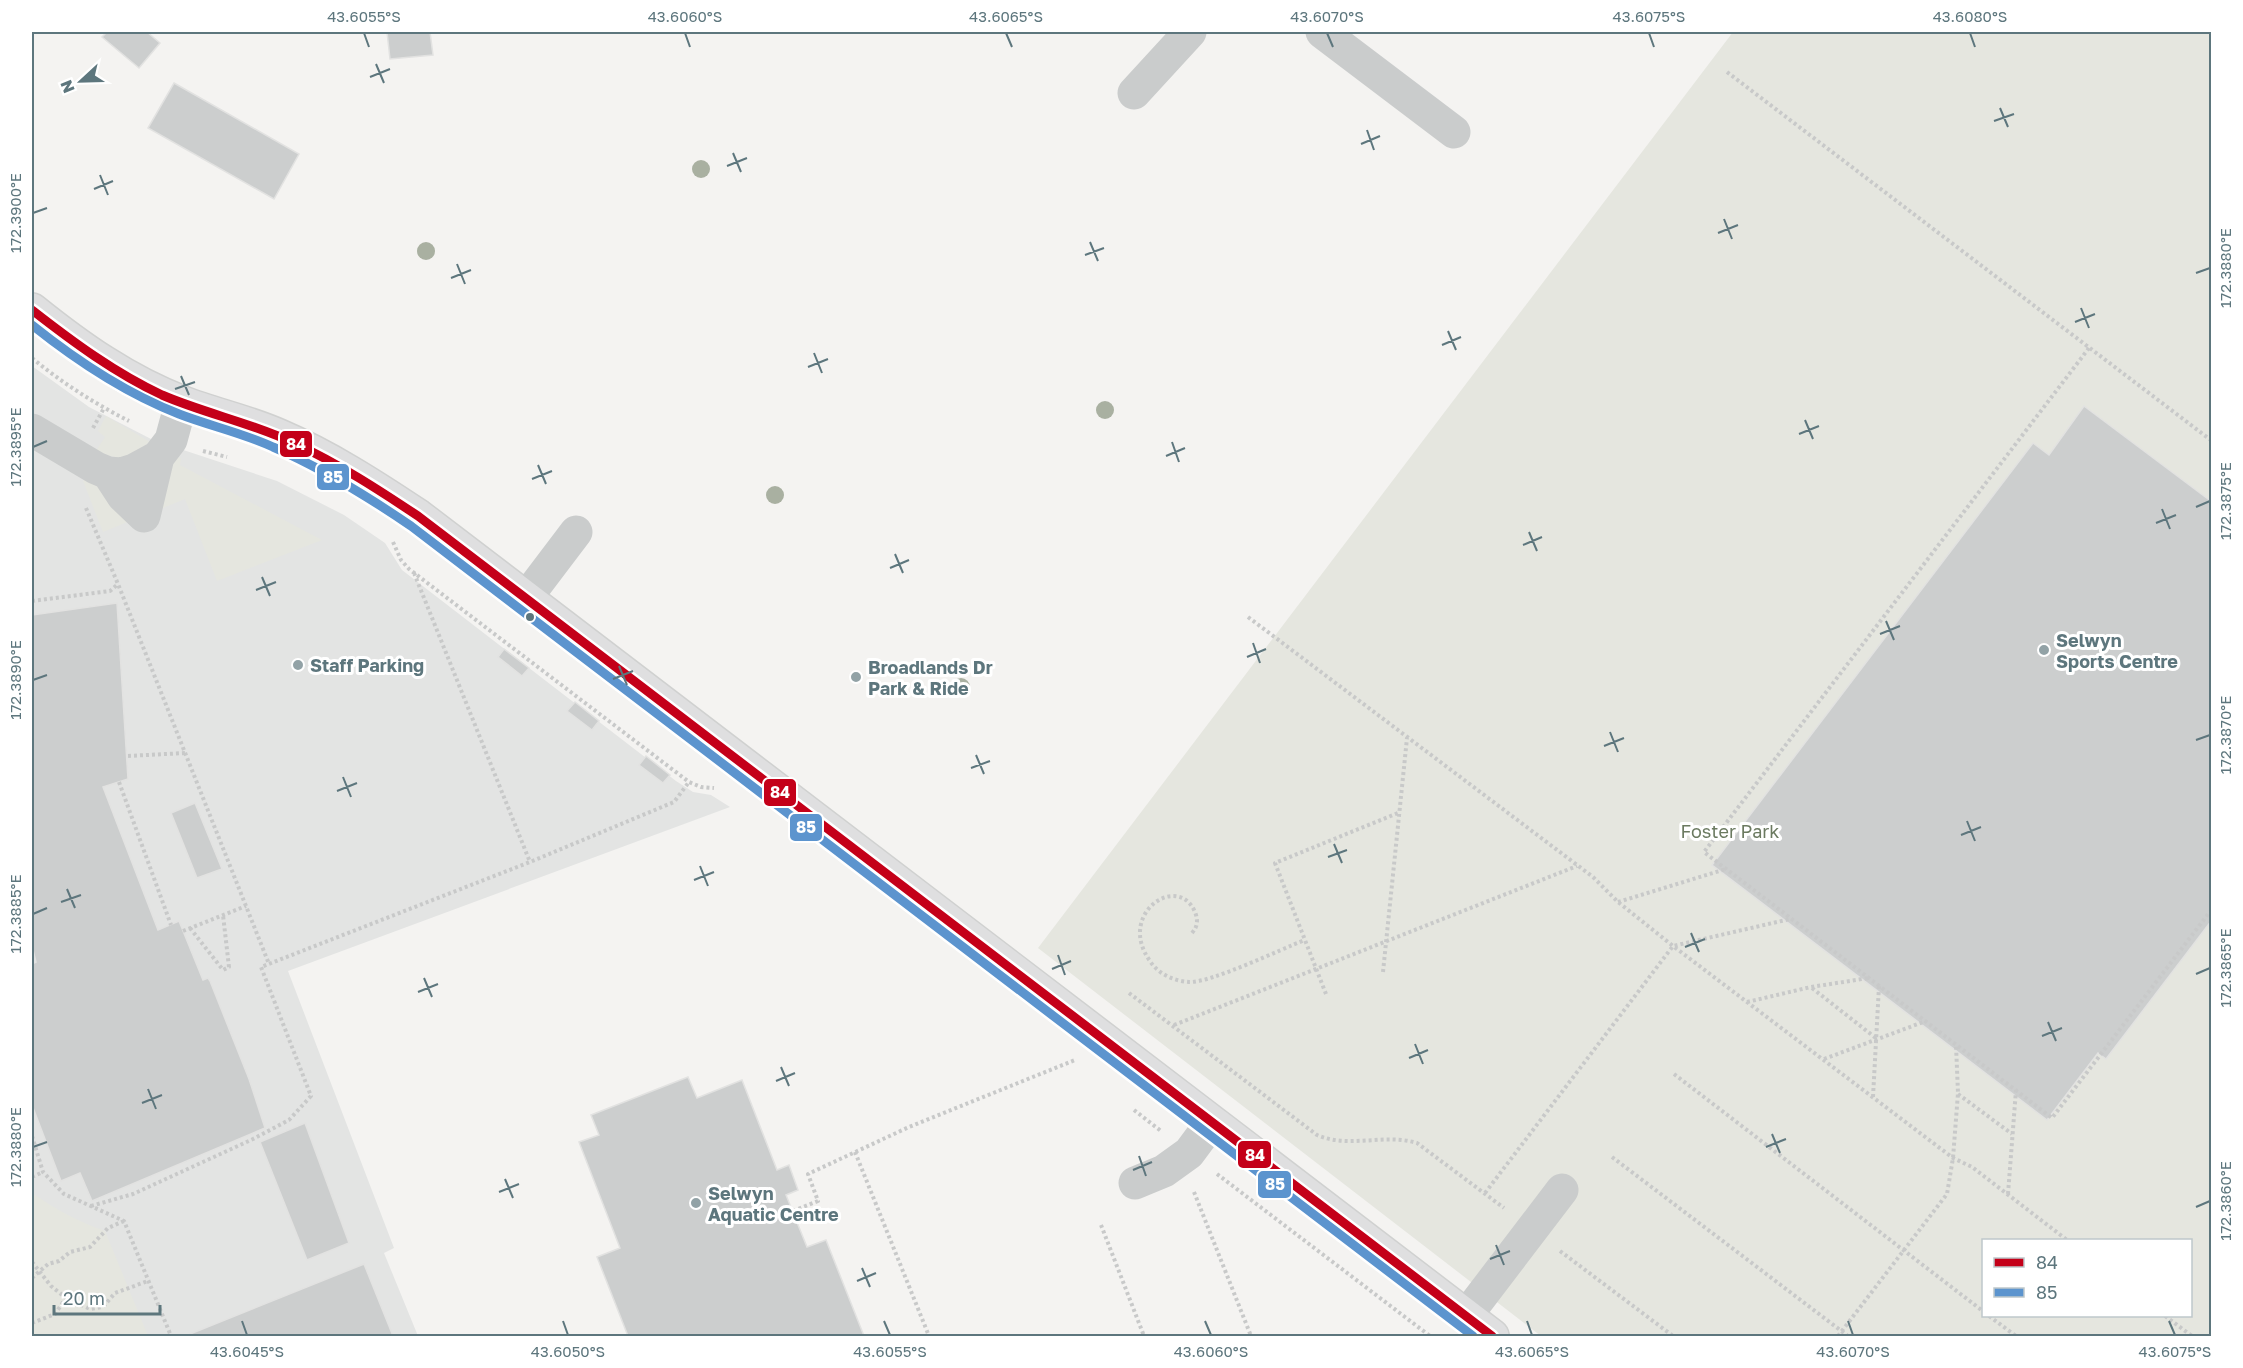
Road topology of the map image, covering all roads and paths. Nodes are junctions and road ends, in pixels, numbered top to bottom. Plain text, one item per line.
1 (1190, 32) edge
2 (1322, 32) edge
3 (1727, 72) dead end
4 (1134, 93) dead end
5 (1454, 132) dead end
6 (32, 310) edge
7 (2089, 348) junction
8 (32, 358) edge
9 (182, 403) junction
10 (32, 430) edge
11 (2211, 441) edge
12 (165, 448) junction
13 (229, 458) dead end
14 (108, 473) junction
15 (82, 499) dead end
16 (576, 532) dead end
17 (389, 538) dead end
18 (414, 572) junction
19 (118, 584) junction
20 (526, 598) junction
21 (32, 601) edge
22 (1248, 617) dead end
23 (1407, 738) junction
24 (185, 753) junction
25 (128, 756) dead end
26 (119, 782) dead end
27 (689, 782) junction
28 (720, 790) dead end
29 (1398, 813) junction
30 (530, 862) junction
31 (1577, 866) junction
32 (1726, 869) junction
33 (1618, 902) junction
34 (246, 906) junction
35 (2211, 909) edge
36 (223, 915) junction
37 (1790, 919) junction
38 (171, 925) dead end
39 (190, 928) junction
40 (183, 931) dead end
41 (1192, 933) dead end
42 (1305, 940) junction
43 (1386, 942) junction
44 (1673, 946) junction
45 (269, 964) junction
46 (1317, 968) junction
47 (1383, 972) dead end
48 (1870, 978) junction
49 (1879, 986) junction
50 (1811, 987) junction
51 (1129, 993) dead end
52 (1326, 994) dead end
53 (1747, 1002) junction
54 (1926, 1021) junction
55 (1173, 1025) junction
56 (1877, 1040) junction
57 (1956, 1044) junction
58 (1063, 1056) dead end
59 (1077, 1057) dead end
60 (1824, 1060) junction
61 (1073, 1063) junction
62 (1674, 1074) dead end
63 (2016, 1090) junction
64 (1958, 1093) junction
65 (1873, 1098) junction
66 (1126, 1104) dead end
67 (1212, 1122) junction
68 (2012, 1135) junction
69 (32, 1136) edge
70 (855, 1152) junction
71 (1189, 1153) junction
72 (1612, 1157) dead end
73 (1953, 1158) junction
74 (43, 1172) junction
75 (32, 1177) edge
76 (1135, 1183) dead end
77 (1196, 1186) dead end
78 (1562, 1190) dead end
79 (1485, 1193) junction
80 (2008, 1195) junction
81 (92, 1206) junction
82 (793, 1211) dead end
83 (124, 1221) junction
84 (1101, 1225) dead end
85 (1532, 1229) junction
86 (2066, 1239) edge
87 (1904, 1251) junction
88 (32, 1262) edge
89 (40, 1271) junction
90 (32, 1278) edge
91 (148, 1281) junction
92 (66, 1298) junction
93 (1982, 1311) edge
94 (1466, 1316) junction
95 (1990, 1317) edge
96 (2166, 1317) edge
97 (32, 1323) edge
98 (1842, 1332) junction
99 (171, 1336) edge
100 (929, 1336) edge
101 (1144, 1336) edge
102 (1251, 1336) edge
103 (1430, 1336) edge
104 (1492, 1336) edge
105 (1673, 1336) edge
106 (1838, 1336) edge
107 (1848, 1336) edge
108 (2016, 1336) edge
109 (2193, 1336) edge

1 - 4 street
2 - 5 street
3 - 7 path
6 - 9 main road
7 - 11 path
7 - 32 path
8 - 12 path
9 - 12 street
9 - 20 main road
10 - 14 street
12 - 13 path
12 - 14 street
12 - 14 street
15 - 19 path
16 - 20 street
17 - 18 path
18 - 27 path
18 - 30 path
19 - 21 path
19 - 24 path
20 - 67 main road
22 - 23 path
23 - 29 path
23 - 31 path
24 - 25 path
24 - 34 path
26 - 38 path
27 - 28 path
27 - 30 path
29 - 42 path
29 - 43 path
30 - 45 path
31 - 33 path
31 - 43 path
32 - 33 path
32 - 37 path
33 - 44 path
34 - 36 path
34 - 45 path
35 - 63 path
36 - 39 path
36 - 39 path
37 - 44 path
37 - 48 path
39 - 40 path
41 - 42 path
42 - 46 path
43 - 46 path
43 - 47 path
44 - 53 path
44 - 79 path
45 - 81 path
46 - 52 path
46 - 55 path
48 - 49 path
48 - 50 path
49 - 54 path
49 - 56 path
50 - 53 path
50 - 56 path
51 - 55 path
53 - 60 path
54 - 56 path
54 - 57 path
55 - 79 path
56 - 60 path
56 - 65 path
57 - 63 path
57 - 64 path
58 - 61 path
59 - 61 path
60 - 65 path
61 - 70 path
62 - 87 path
63 - 68 path
64 - 68 path
64 - 73 path
65 - 73 path
66 - 71 path
67 - 71 street
67 - 94 main road
68 - 80 path
69 - 74 path
70 - 82 path
70 - 100 path
71 - 76 street
71 - 103 path
72 - 98 path
73 - 80 path
73 - 87 path
74 - 75 path
74 - 81 path
77 - 102 path
78 - 85 street
79 - 85 path
80 - 86 path
81 - 83 path
83 - 89 path
83 - 91 path
84 - 101 path
85 - 94 street
85 - 105 path
87 - 93 path
87 - 98 path
88 - 89 path
89 - 90 path
89 - 92 path
91 - 92 path
91 - 99 path
92 - 97 path
94 - 104 main road
95 - 108 path
96 - 109 path
98 - 106 path
98 - 107 path

